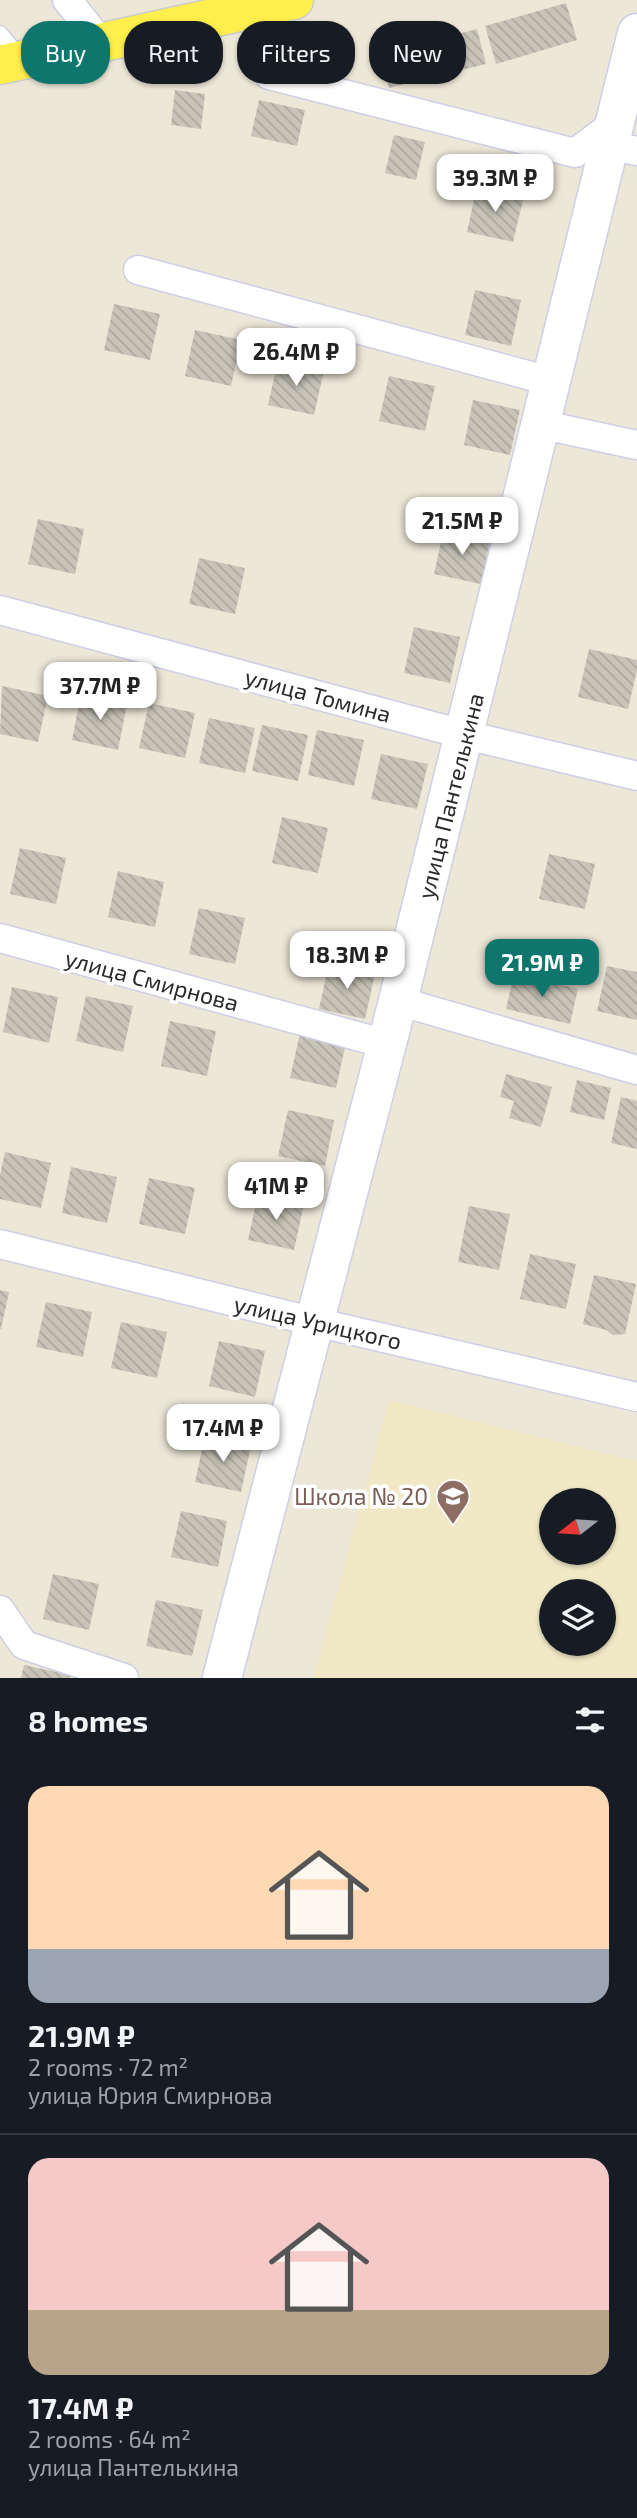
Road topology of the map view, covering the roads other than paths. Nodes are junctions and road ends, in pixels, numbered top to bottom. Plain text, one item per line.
1 (67, 0) edge
2 (272, 2) edge
3 (84, 21) edge
4 (637, 33) edge
5 (110, 41) edge
6 (620, 140) edge
7 (138, 270) dead end
8 (550, 381) junction
9 (539, 424) junction
10 (637, 445) edge
11 (0, 610) edge
12 (466, 735) junction
13 (637, 776) edge
14 (0, 938) edge
15 (398, 1001) junction
16 (386, 1044) junction
17 (637, 1070) edge
18 (0, 1244) edge
19 (315, 1322) junction
20 (637, 1397) edge
21 (0, 1610) edge
22 (124, 1678) edge
23 (222, 1678) edge

1 - 3 street
2 - 5 main road
2 - 6 street
4 - 6 main road, улица Пантелькина
6 - 8 main road, улица Пантелькина
7 - 8 street
8 - 9 main road, улица Пантелькина
9 - 10 street
9 - 12 main road, улица Пантелькина
11 - 12 street, улица Томина
12 - 13 street, улица Томина
12 - 15 main road, улица Пантелькина
14 - 16 street, улица Смирнова
15 - 16 main road, улица Пантелькина
15 - 17 street
16 - 19 main road, улица Пантелькина
18 - 19 street, улица Урицкого
19 - 20 street, улица Урицкого
19 - 23 main road, улица Пантелькина
21 - 22 street

